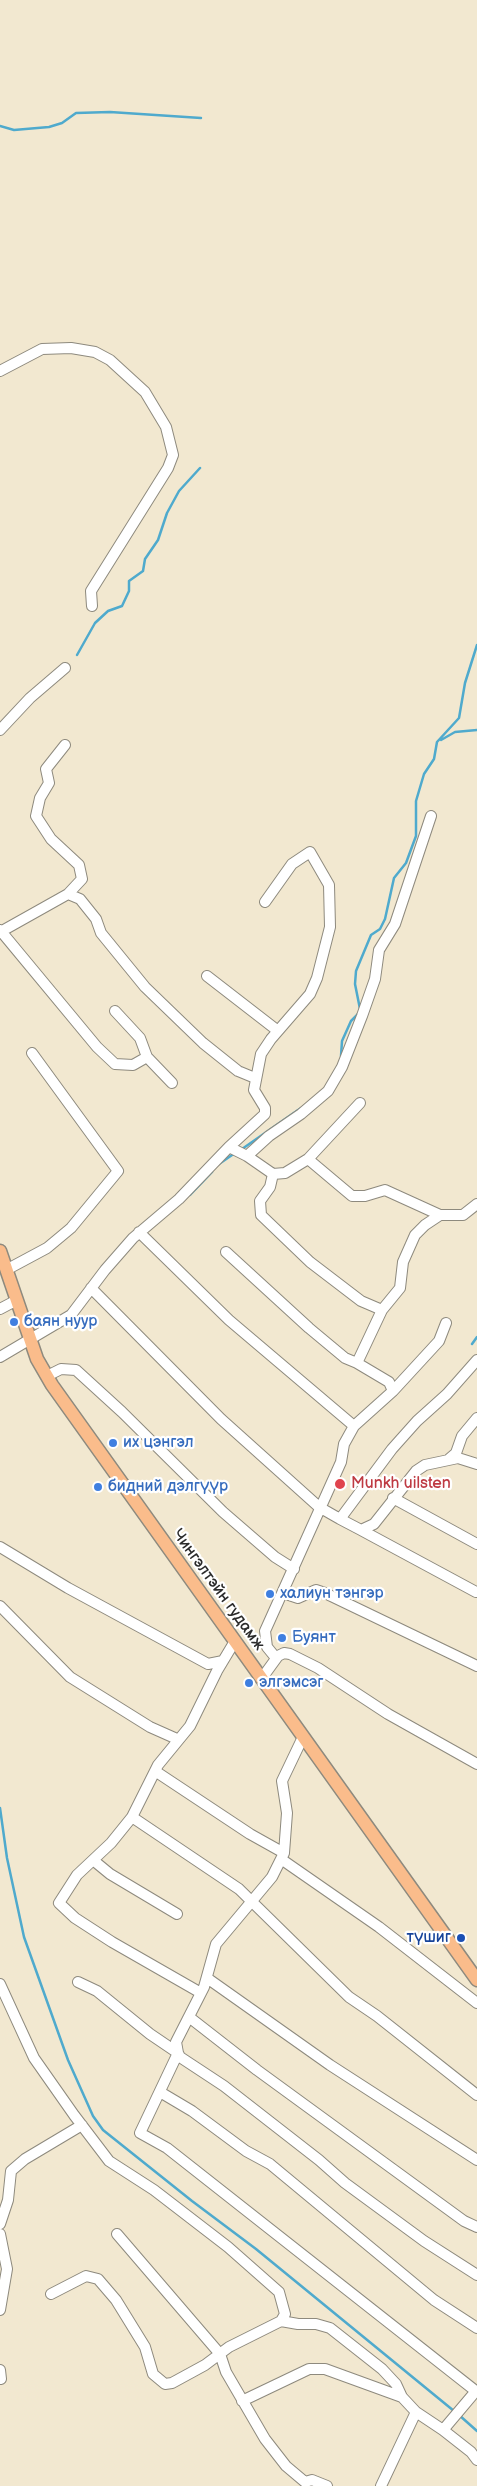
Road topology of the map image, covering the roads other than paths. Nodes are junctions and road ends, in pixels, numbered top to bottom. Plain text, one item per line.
1 (0, 371) edge
2 (92, 606) dead end
3 (65, 668) dead end
4 (0, 730) edge
5 (65, 745) dead end
6 (431, 816) dead end
7 (68, 894) junction
8 (265, 902) dead end
9 (1, 931) edge
10 (207, 976) dead end
11 (115, 1011) dead end
12 (278, 1031) junction
13 (32, 1054) dead end
14 (147, 1057) junction
15 (255, 1078) junction
16 (172, 1083) dead end
17 (360, 1103) dead end
18 (229, 1147) junction
19 (247, 1156) junction
20 (308, 1159) junction
21 (273, 1174) junction
22 (477, 1204) edge
23 (440, 1215) junction
24 (139, 1232) junction
25 (0, 1251) edge
26 (226, 1252) dead end
27 (6, 1270) junction
28 (91, 1288) junction
29 (17, 1300) junction
30 (0, 1309) edge
31 (382, 1310) junction
32 (446, 1323) dead end
33 (30, 1339) junction
34 (0, 1357) edge
35 (477, 1360) edge
36 (357, 1363) junction
37 (46, 1376) junction
38 (393, 1391) junction
39 (477, 1418) edge
40 (354, 1426) junction
41 (449, 1459) junction
42 (477, 1464) edge
43 (393, 1498) junction
44 (320, 1507) junction
45 (340, 1519) junction
46 (361, 1530) junction
47 (477, 1544) edge
48 (0, 1547) edge
49 (294, 1569) junction
50 (476, 1592) dead end
51 (283, 1594) junction
52 (0, 1606) edge
53 (235, 1641) junction
54 (276, 1658) junction
55 (223, 1661) junction
56 (477, 1666) edge
57 (262, 1678) junction
58 (304, 1737) junction
59 (176, 1739) junction
60 (477, 1764) edge
61 (155, 1771) junction
62 (132, 1817) junction
63 (282, 1856) junction
64 (93, 1860) junction
65 (253, 1900) junction
66 (177, 1914) dead end
67 (206, 1978) junction
68 (477, 1980) edge
69 (78, 1982) dead end
70 (0, 1984) edge
71 (201, 1993) junction
72 (477, 2003) edge
73 (189, 2017) junction
74 (178, 2053) junction
75 (160, 2092) junction
76 (477, 2095) edge
77 (82, 2125) junction
78 (477, 2160) edge
79 (0, 2224) edge
80 (477, 2228) edge
81 (0, 2234) edge
82 (117, 2234) dead end
83 (477, 2275) edge
84 (51, 2294) dead end
85 (0, 2310) edge
86 (281, 2321) junction
87 (477, 2328) edge
88 (220, 2354) junction
89 (476, 2391) edge
90 (402, 2397) junction
91 (242, 2400) junction
92 (416, 2412) junction
93 (443, 2430) junction
94 (477, 2460) edge
95 (328, 2486) edge
96 (381, 2486) edge

1 - 2 street
3 - 4 street
5 - 7 street
6 - 19 street
7 - 9 street
7 - 15 street
8 - 12 street
9 - 14 street
10 - 12 street
11 - 14 street
12 - 15 street
13 - 27 street
14 - 16 street
15 - 18 street
17 - 20 street
18 - 19 street
18 - 24 street
19 - 21 street
20 - 21 street
20 - 23 street
21 - 31 street
22 - 23 street
23 - 31 street
24 - 28 street
24 - 40 street
25 - 27 main road, Чингэлтэйн гудамж
26 - 36 street
27 - 29 main road, Чингэлтэйн гудамж
28 - 33 street
28 - 44 street
29 - 30 street
29 - 33 main road, Чингэлтэйн гудамж
31 - 36 street
32 - 38 street
33 - 34 street
33 - 37 main road, Чингэлтэйн гудамж
35 - 45 street
36 - 38 street
37 - 49 street
37 - 53 main road, Чингэлтэйн гудамж
38 - 40 street
39 - 41 street
40 - 44 street
41 - 42 street
41 - 43 street
43 - 46 street
43 - 47 street
44 - 45 street
44 - 49 street
45 - 46 street
46 - 50 street
48 - 55 street
49 - 51 street
51 - 54 street
51 - 56 street
52 - 59 street
53 - 55 street
53 - 57 main road, Чингэлтэйн гудамж
54 - 57 street
54 - 60 street
55 - 59 street
57 - 58 main road, Чингэлтэйн гудамж
58 - 63 street
58 - 68 main road, Чингэлтэйн гудамж
59 - 61 street
61 - 62 street
61 - 63 street
62 - 64 street
62 - 65 street
63 - 65 street
63 - 72 street
64 - 66 street
64 - 71 street
65 - 67 street
65 - 76 street
67 - 71 street
67 - 78 street
69 - 74 street
70 - 77 street
71 - 73 street
73 - 74 street
73 - 80 street
74 - 75 street
74 - 83 street
75 - 87 street
75 - 89 street
77 - 79 street
77 - 86 street
81 - 85 street
82 - 88 street
84 - 88 street
86 - 88 street
86 - 90 street
88 - 91 street
89 - 93 street
90 - 91 street
90 - 92 street
91 - 95 street
92 - 93 street
92 - 96 street
93 - 94 street

